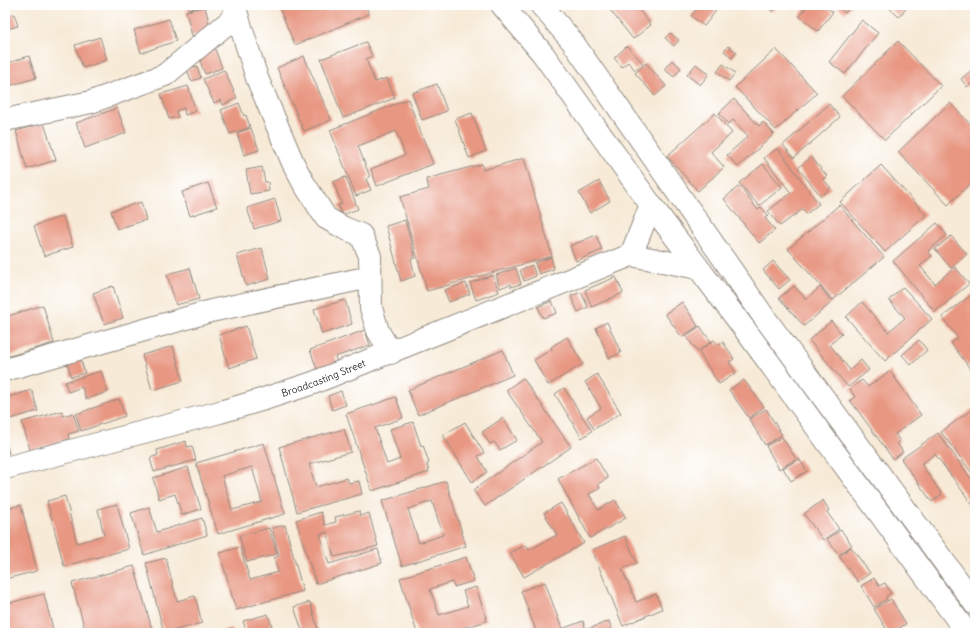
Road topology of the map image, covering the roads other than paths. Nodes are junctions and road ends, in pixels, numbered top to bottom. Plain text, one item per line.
1 (502, 5) edge
2 (542, 5) edge
3 (235, 10) edge
4 (5, 120) edge
5 (651, 205) junction
6 (631, 255) junction
7 (698, 268) junction
8 (370, 276) junction
9 (391, 353) junction
10 (5, 370) edge
11 (5, 468) edge
12 (975, 604) edge
13 (967, 633) edge

1 - 5 main road
2 - 12 main road
3 - 4 main road
3 - 8 main road
5 - 6 main road
5 - 7 main road
6 - 7 main road
6 - 9 main road, Broadcasting Street
7 - 13 main road
8 - 9 main road
8 - 10 main road
9 - 11 main road, Broadcasting Street

